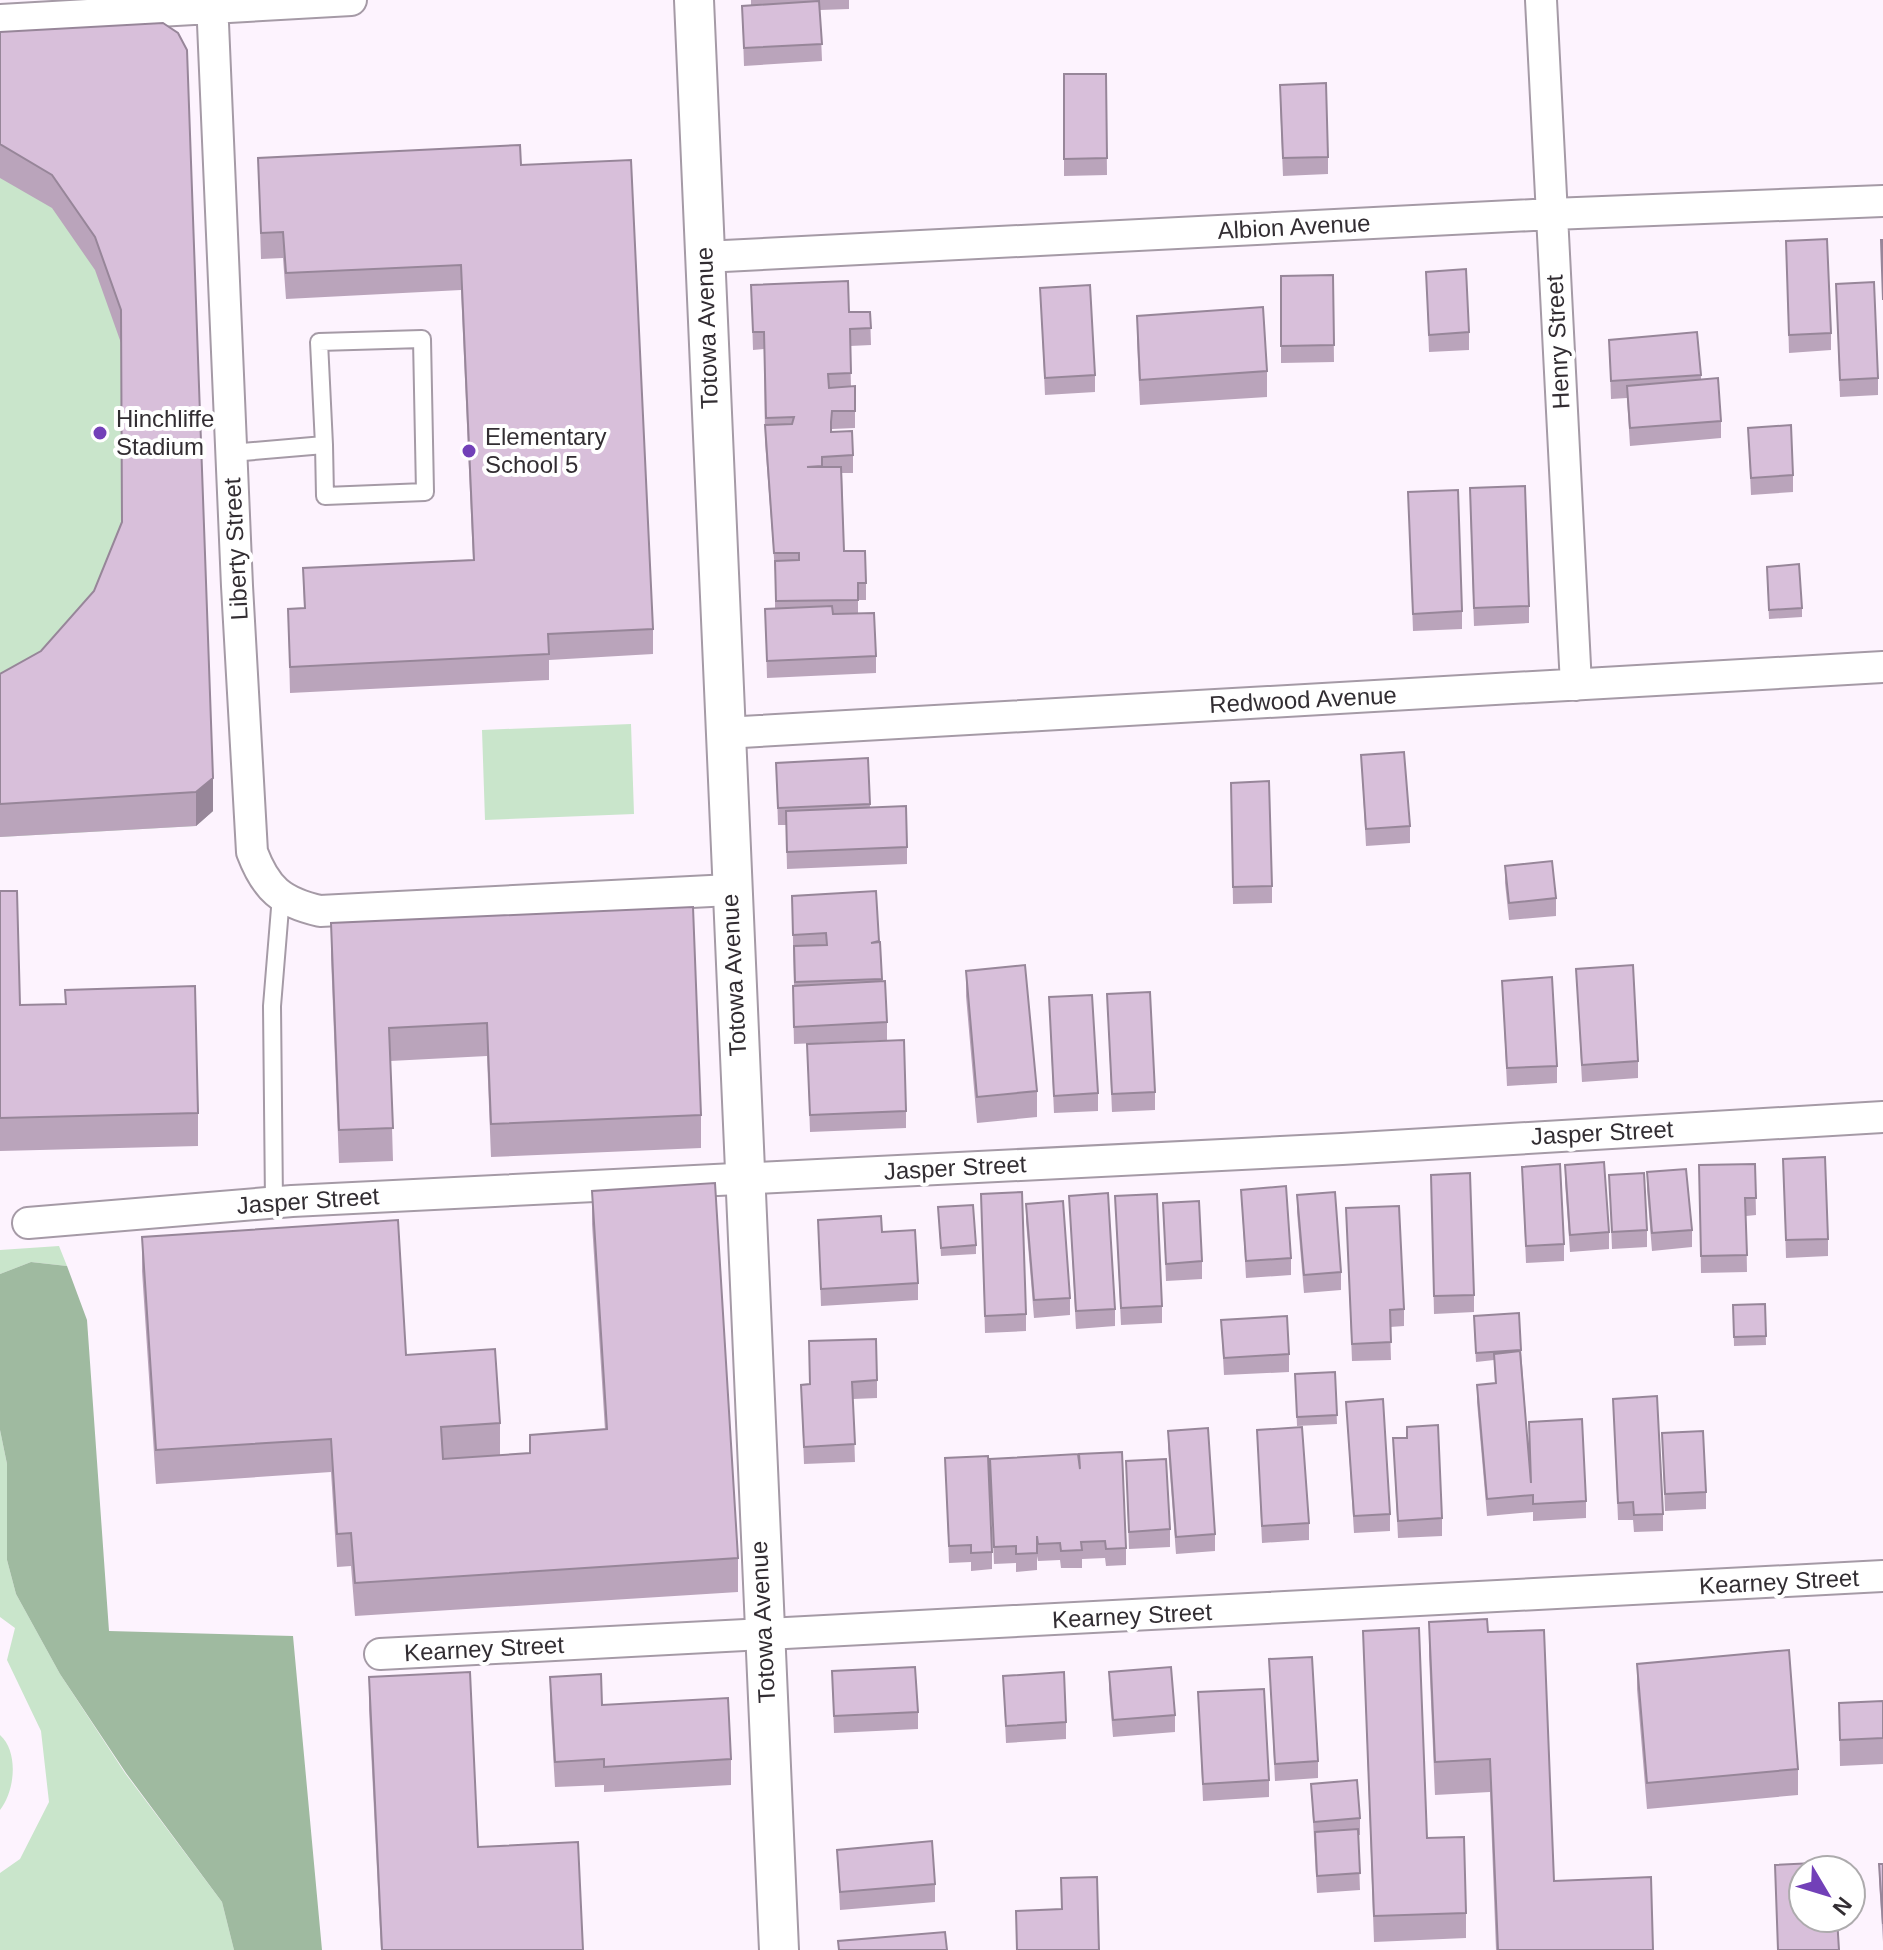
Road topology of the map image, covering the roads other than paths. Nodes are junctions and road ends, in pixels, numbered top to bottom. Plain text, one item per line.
1 (351, 0) edge
2 (694, 0) edge
3 (1541, 0) edge
4 (212, 4) edge
5 (0, 20) edge
6 (1883, 201) edge
7 (1552, 214) junction
8 (704, 257) junction
9 (324, 445) junction
10 (231, 453) junction
11 (1883, 667) edge
12 (1576, 685) junction
13 (724, 733) junction
14 (730, 890) junction
15 (281, 896) junction
16 (1883, 1117) edge
17 (743, 1178) junction
18 (274, 1202) junction
19 (28, 1223) dead end
20 (1883, 1576) edge
21 (764, 1635) junction
22 (380, 1654) dead end
23 (779, 1950) edge

1 - 4 street
2 - 8 street, Totowa Avenue
3 - 7 street, Henry Street
4 - 5 street
4 - 10 street, Liberty Street
6 - 7 street, Albion Avenue
7 - 8 street, Albion Avenue
7 - 12 street, Henry Street
8 - 13 street, Totowa Avenue
9 - 9 lane
9 - 10 lane
10 - 15 street, Liberty Street
11 - 12 street, Redwood Avenue
12 - 13 street, Redwood Avenue
13 - 14 street, Totowa Avenue
14 - 15 street
14 - 17 street, Totowa Avenue
15 - 18 lane
16 - 17 street, Jasper Street
17 - 18 street, Jasper Street
17 - 21 street, Totowa Avenue
18 - 19 street, Jasper Street
20 - 21 street, Kearney Street
21 - 22 street, Kearney Street
21 - 23 street, Totowa Avenue

